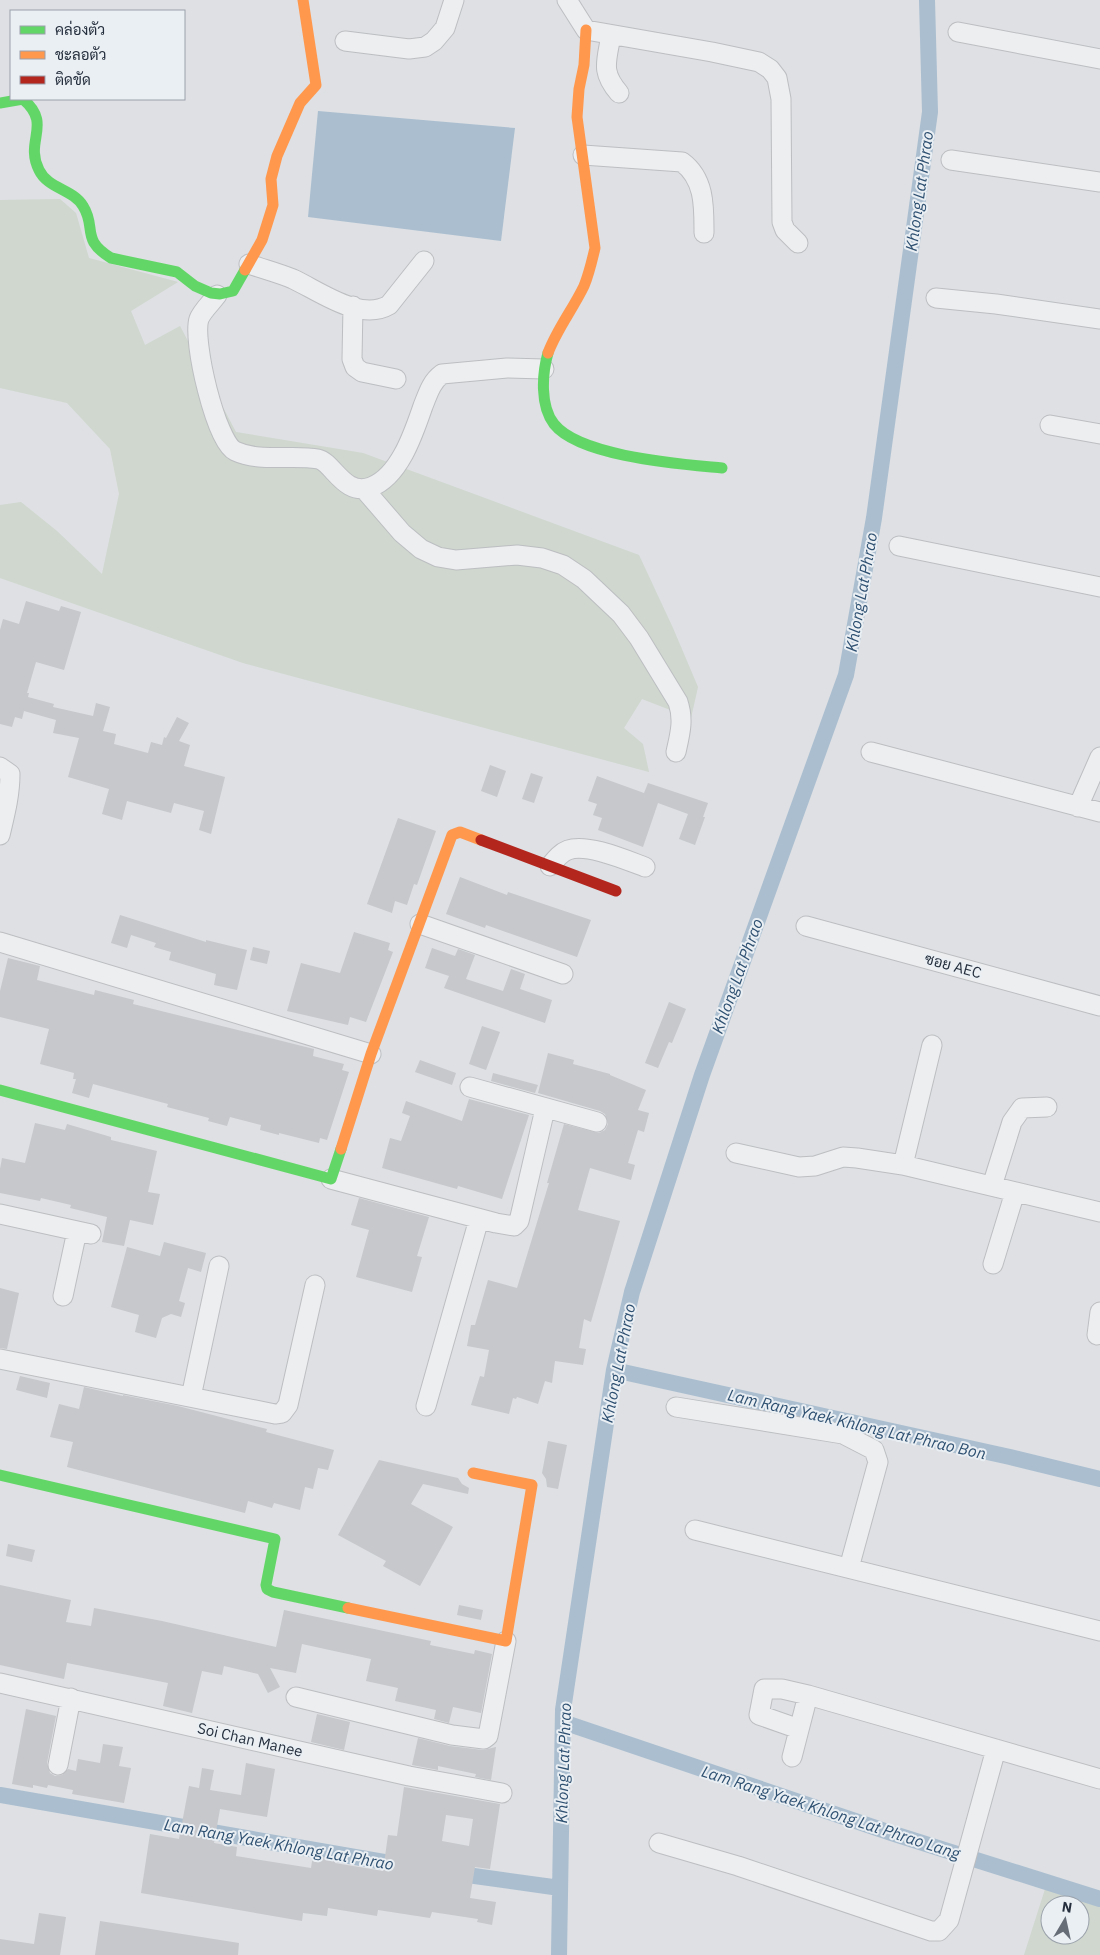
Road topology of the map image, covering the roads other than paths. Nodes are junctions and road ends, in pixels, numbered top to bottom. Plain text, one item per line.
1 (303, 0) edge
2 (454, 0) edge
3 (567, 0) edge
4 (586, 30) junction
5 (958, 32) dead end
6 (611, 35) junction
7 (344, 41) dead end
8 (1100, 59) edge
9 (619, 93) dead end
10 (18, 100) edge
11 (25, 100) edge
12 (0, 104) edge
13 (583, 155) junction
14 (951, 160) dead end
15 (1100, 182) edge
16 (704, 233) dead end
17 (798, 243) dead end
18 (424, 260) dead end
19 (249, 264) junction
20 (217, 295) junction
21 (936, 298) dead end
22 (353, 306) junction
23 (1100, 319) edge
24 (544, 369) junction
25 (396, 379) dead end
26 (1050, 425) dead end
27 (1100, 434) edge
28 (722, 468) dead end
29 (364, 489) junction
30 (899, 546) dead end
31 (1100, 587) edge
32 (676, 752) dead end
33 (871, 752) dead end
34 (1100, 757) edge
35 (0, 767) edge
36 (1078, 807) junction
37 (1100, 812) edge
38 (0, 835) edge
39 (550, 866) junction
40 (645, 867) dead end
41 (616, 891) dead end
42 (420, 924) junction
43 (806, 926) dead end
44 (0, 942) edge
45 (563, 974) dead end
46 (1100, 1006) edge
47 (932, 1045) dead end
48 (371, 1054) junction
49 (470, 1087) dead end
50 (0, 1090) edge
51 (545, 1108) junction
52 (1048, 1108) dead end
53 (597, 1122) dead end
54 (736, 1153) dead end
55 (903, 1165) junction
56 (331, 1179) junction
57 (992, 1186) junction
58 (1015, 1192) junction
59 (1100, 1212) edge
60 (0, 1214) edge
61 (479, 1218) junction
62 (992, 1264) dead end
63 (220, 1266) dead end
64 (315, 1284) dead end
65 (63, 1296) dead end
66 (1100, 1312) edge
67 (1097, 1335) dead end
68 (0, 1359) edge
69 (191, 1397) junction
70 (426, 1406) dead end
71 (676, 1407) dead end
72 (473, 1473) dead end
73 (0, 1475) edge
74 (695, 1530) dead end
75 (849, 1568) junction
76 (1100, 1630) edge
77 (506, 1642) junction
78 (0, 1683) edge
79 (808, 1695) junction
80 (296, 1697) dead end
81 (70, 1698) junction
82 (799, 1729) junction
83 (996, 1749) junction
84 (792, 1757) dead end
85 (58, 1765) dead end
86 (1100, 1779) edge
87 (502, 1793) dead end
88 (659, 1843) dead end

1 - 19 street
2 - 7 street
3 - 4 street
4 - 6 street
4 - 13 street
5 - 8 street
6 - 9 street
6 - 17 street
10 - 12 street
11 - 20 street
13 - 16 street
13 - 24 street
14 - 15 street
18 - 22 street
19 - 20 street
19 - 22 street
20 - 29 street
21 - 23 street
22 - 25 street
24 - 28 street
24 - 29 street
26 - 27 street
29 - 32 street
30 - 31 street
33 - 36 street
34 - 36 street
35 - 38 street
36 - 37 street
39 - 40 street
39 - 41 street
39 - 42 street
42 - 45 street
42 - 48 street
43 - 46 street, ซอย AEC
44 - 48 street
47 - 55 street
48 - 56 street
49 - 51 street
50 - 56 street
51 - 53 street
51 - 61 street
52 - 57 street
54 - 55 street
55 - 57 street
56 - 61 street
57 - 58 street
58 - 59 street
58 - 62 street
60 - 65 street
61 - 70 street
63 - 69 street
64 - 69 street
66 - 67 street
68 - 69 street
71 - 75 street
72 - 77 street
73 - 77 street
74 - 75 street
75 - 76 street
77 - 80 street
78 - 81 street, Soi Chan Manee
79 - 82 street
79 - 82 street
79 - 83 street
81 - 85 street
81 - 87 street, Soi Chan Manee
82 - 84 street
83 - 86 street
83 - 88 street

